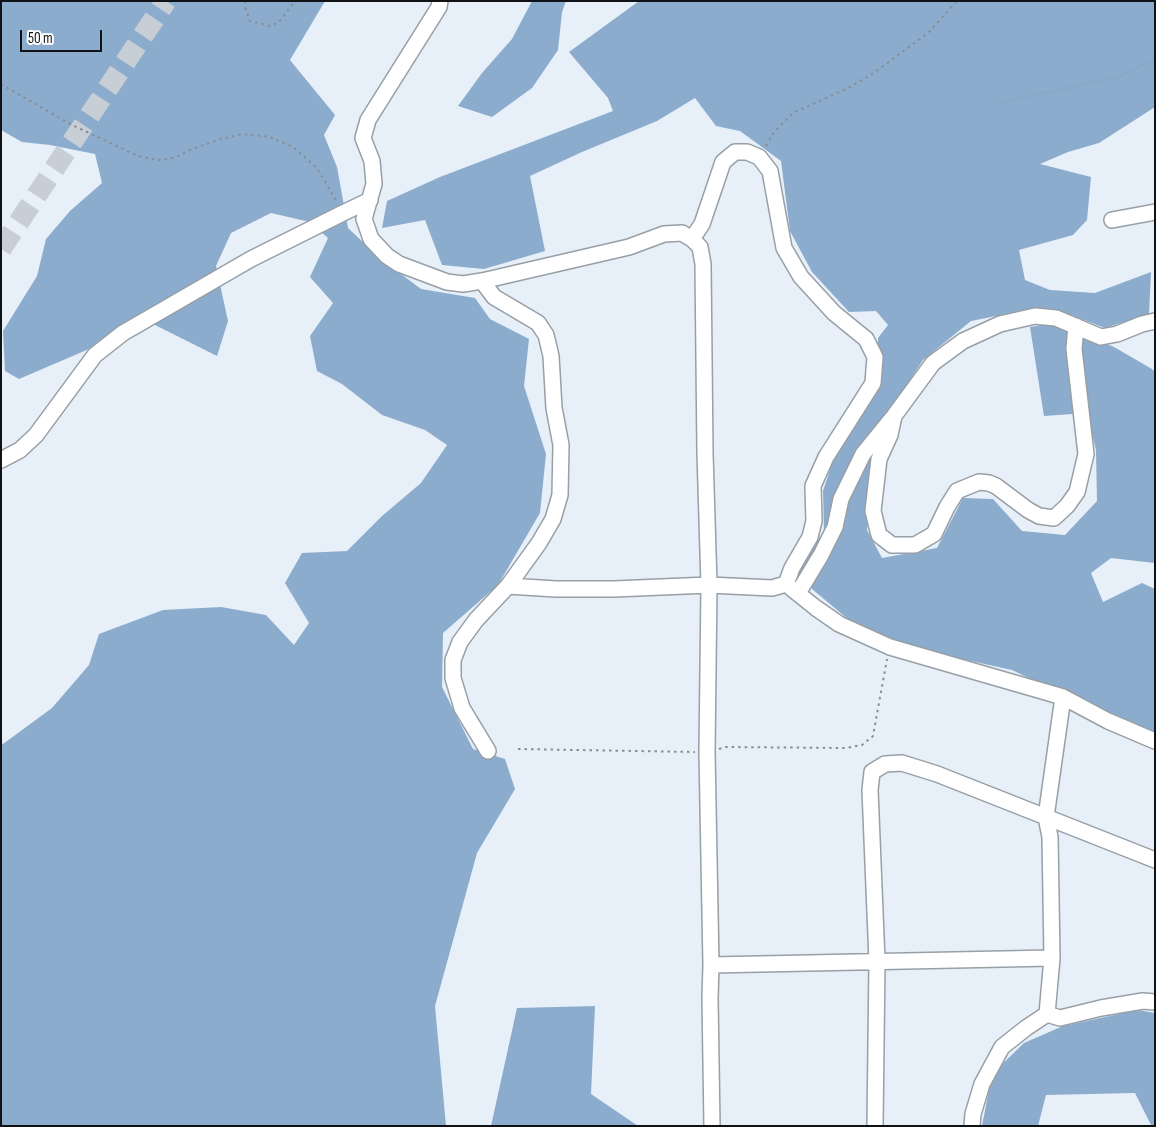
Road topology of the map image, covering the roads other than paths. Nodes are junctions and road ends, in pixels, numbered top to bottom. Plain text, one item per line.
1 (440, 1) edge
2 (370, 200) junction
3 (1155, 212) edge
4 (1112, 220) dead end
5 (692, 239) junction
6 (482, 281) junction
7 (1155, 320) edge
8 (1076, 326) junction
9 (894, 416) junction
10 (1, 460) edge
11 (709, 585) junction
12 (508, 586) junction
13 (792, 588) junction
14 (1064, 698) junction
15 (1155, 742) edge
16 (488, 750) dead end
17 (1046, 817) junction
18 (1155, 860) edge
19 (1052, 958) junction
20 (877, 961) junction
21 (712, 965) junction
22 (1155, 1002) edge
23 (1047, 1014) junction
24 (712, 1126) edge
25 (875, 1126) edge
26 (972, 1126) edge

1 - 2 street
2 - 6 street
2 - 10 street
3 - 4 street
5 - 6 street
5 - 11 street
5 - 13 street
6 - 12 street
7 - 8 street
8 - 9 street
8 - 9 street
9 - 13 street
11 - 12 street
11 - 13 street
11 - 21 street
12 - 16 street
13 - 14 street
14 - 15 street
14 - 17 street
17 - 18 street
17 - 19 street
17 - 20 street
19 - 20 street
19 - 23 street
20 - 21 street
20 - 25 street
21 - 24 street
22 - 23 street
23 - 26 street

